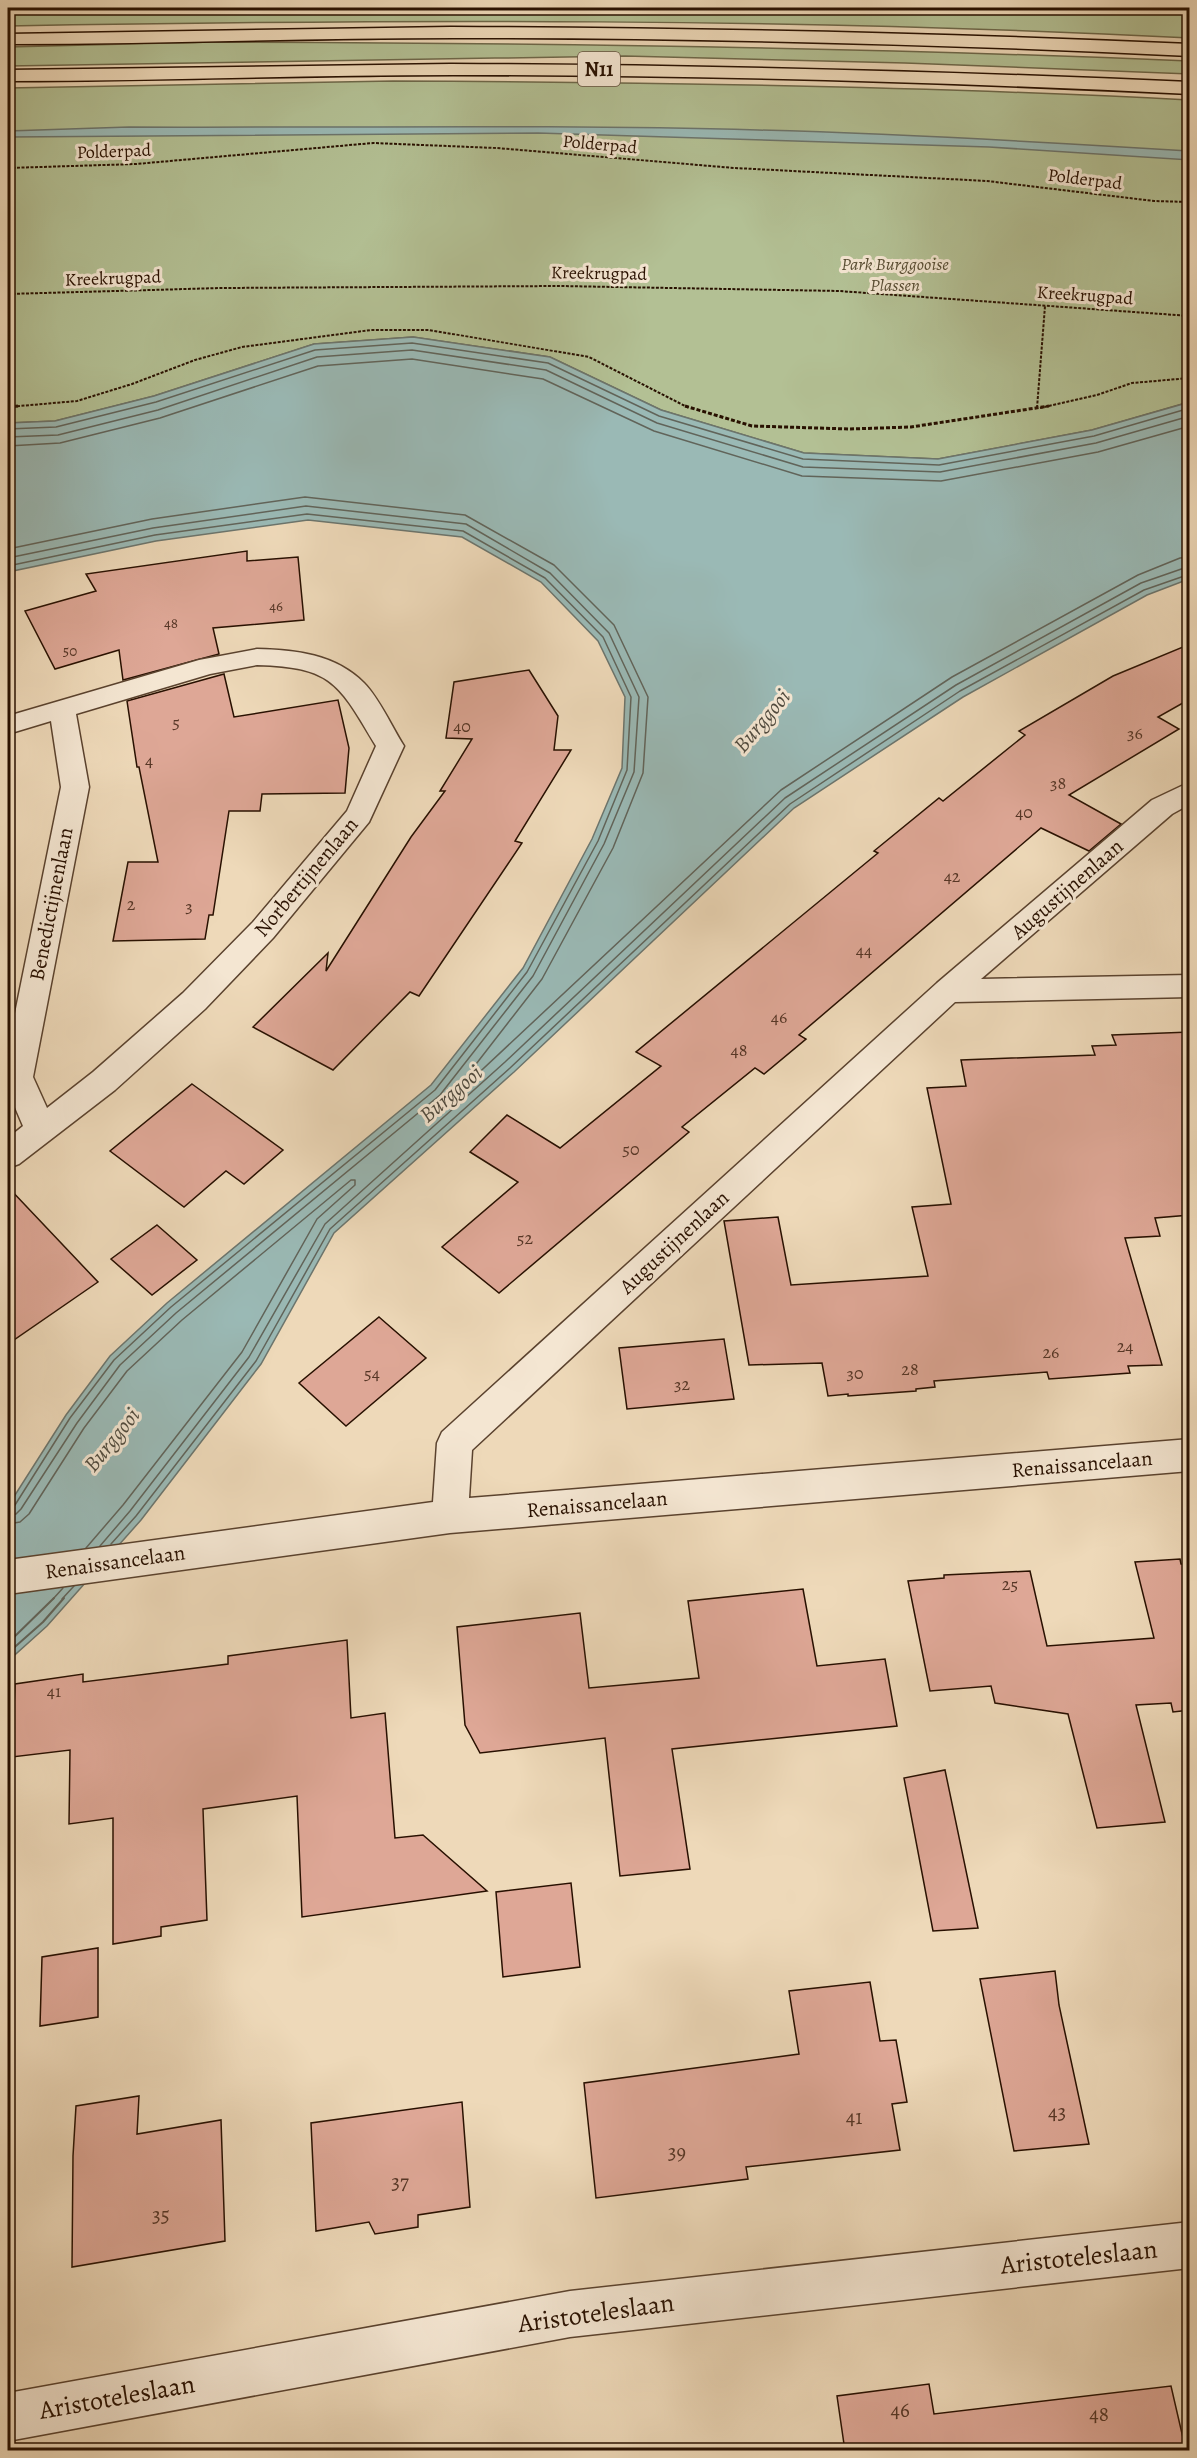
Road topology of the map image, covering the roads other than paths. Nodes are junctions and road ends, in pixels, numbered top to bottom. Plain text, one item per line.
1 (8, 39) edge
2 (1190, 50) edge
3 (8, 76) edge
4 (1190, 88) edge
5 (62, 709) junction
6 (8, 725) edge
7 (1190, 791) edge
8 (1190, 986) edge
9 (948, 991) junction
10 (41, 1131) junction
11 (8, 1155) edge
12 (1190, 1455) edge
13 (450, 1516) junction
14 (8, 1577) edge
15 (1190, 2245) edge
16 (8, 2417) edge

1 - 2 highway, N11
3 - 4 highway, N11
5 - 6 street, Norbertijnenlaan
5 - 10 street, Benedictijnenlaan
5 - 10 street, Norbertijnenlaan
7 - 9 street, Augustijnenlaan
8 - 9 street
9 - 13 street, Augustijnenlaan
10 - 11 street, Norbertijnenlaan
12 - 13 street, Renaissancelaan
13 - 14 street, Renaissancelaan
15 - 16 street, Aristoteleslaan

